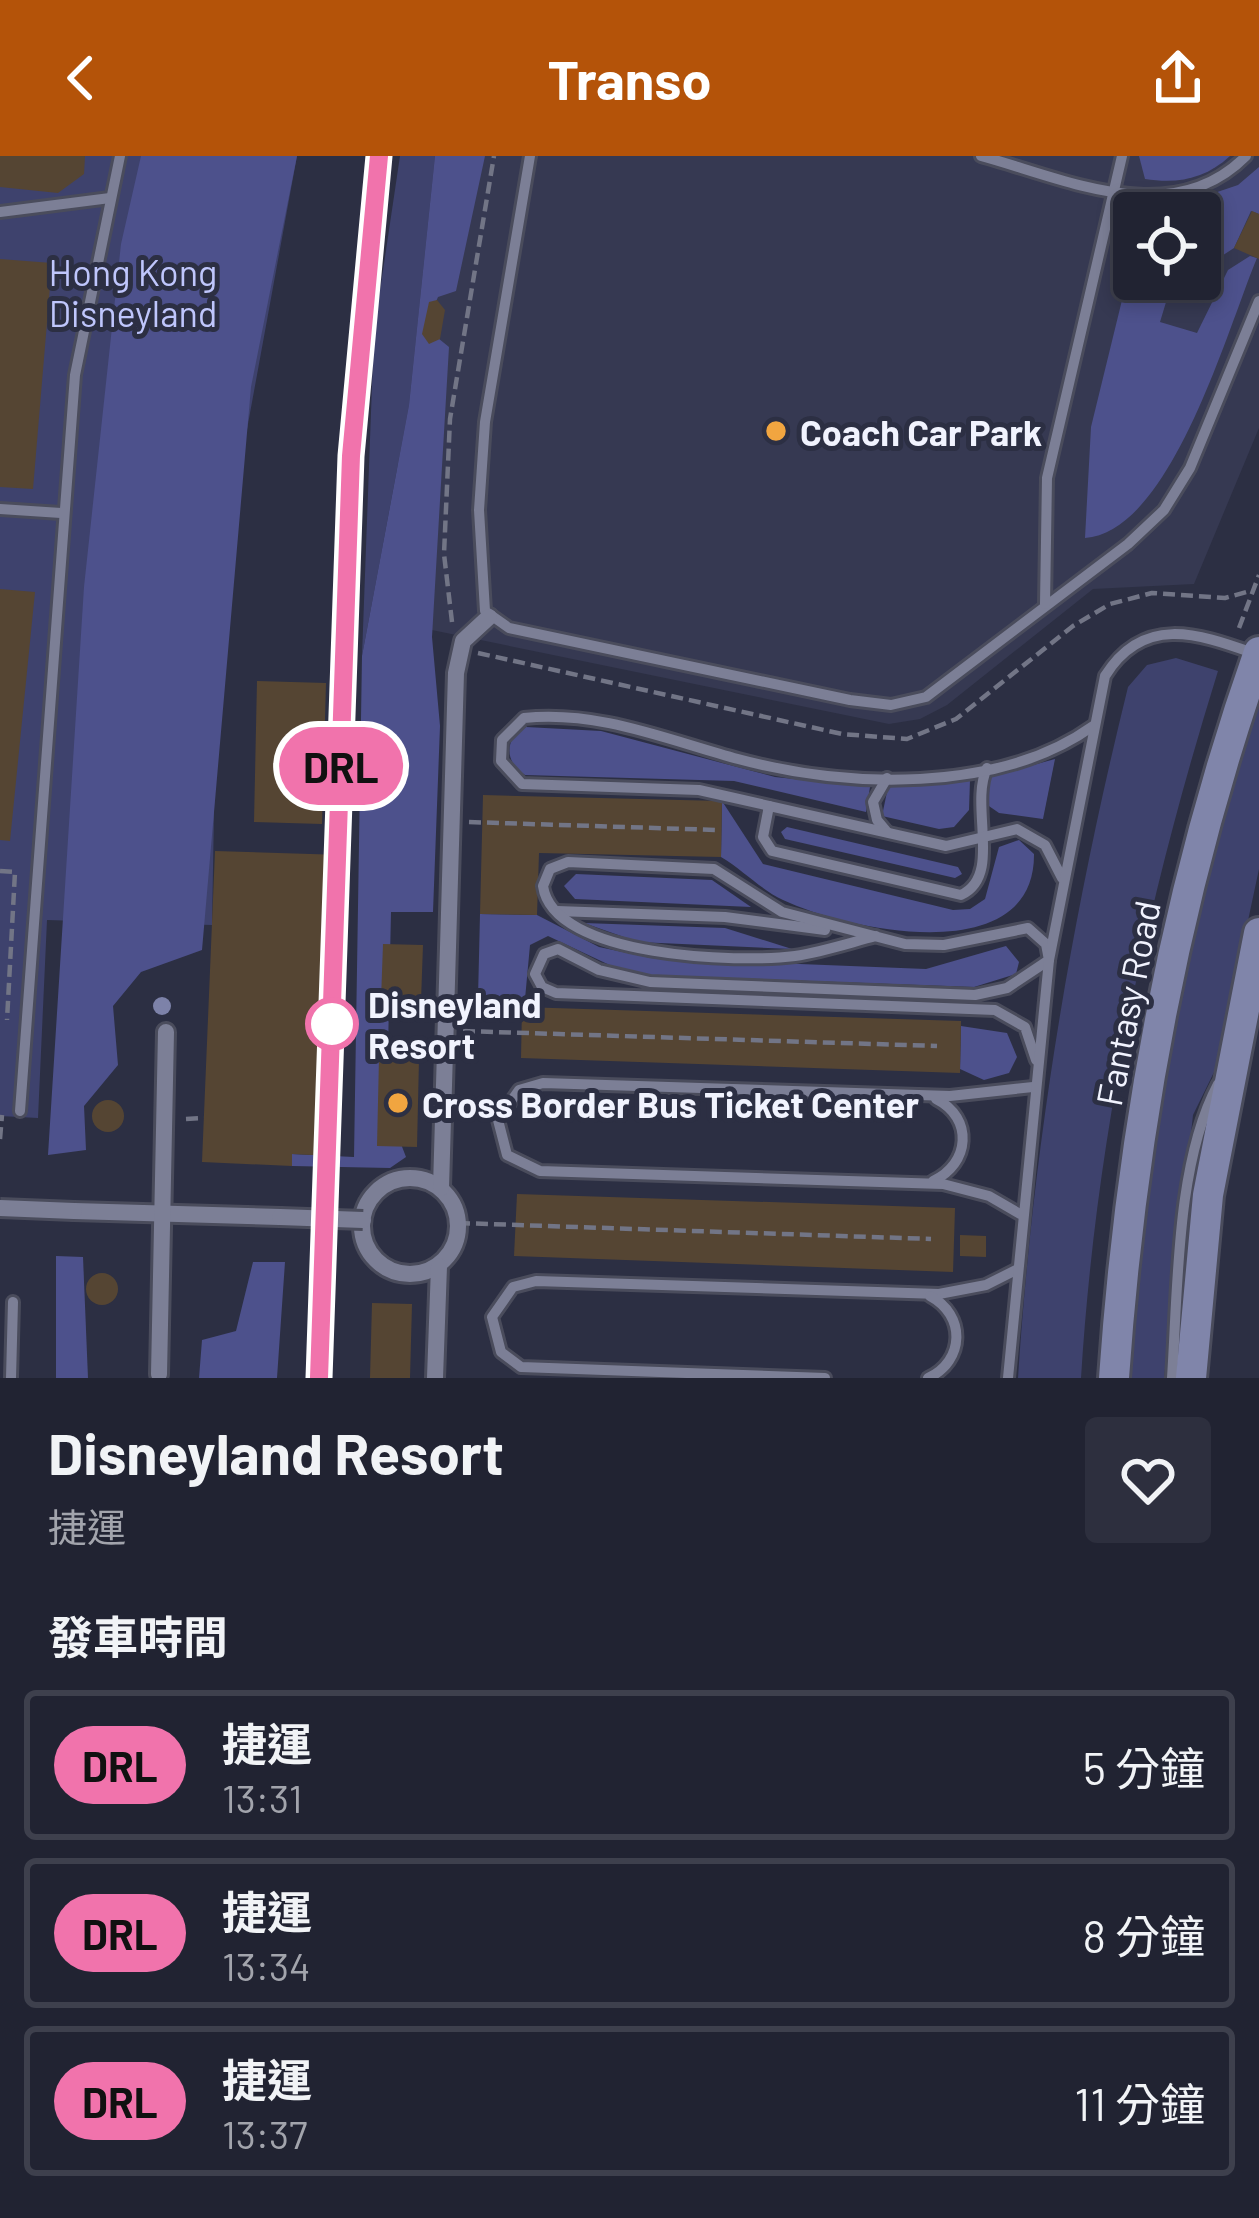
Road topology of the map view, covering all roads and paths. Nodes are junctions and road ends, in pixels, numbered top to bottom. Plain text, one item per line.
1 (120, 156) edge
2 (494, 156) edge
3 (530, 156) edge
4 (981, 156) edge
5 (1122, 156) edge
6 (1246, 156) edge
7 (1111, 193) junction
8 (110, 198) junction
9 (0, 212) edge
10 (1259, 301) edge
11 (0, 508) edge
12 (61, 513) junction
13 (1250, 591) dead end
14 (1045, 604) junction
15 (489, 617) junction
16 (463, 641) junction
17 (1259, 655) edge
18 (1093, 727) junction
19 (986, 768) junction
20 (886, 778) junction
21 (769, 806) junction
22 (451, 822) junction
23 (718, 830) dead end
24 (889, 834) junction
25 (986, 836) junction
26 (0, 871) edge
27 (1062, 878) junction
28 (557, 910) junction
29 (1259, 933) edge
30 (876, 937) junction
31 (1049, 960) junction
32 (7, 1028) dead end
33 (445, 1030) junction
34 (166, 1032) dead end
35 (937, 1046) dead end
36 (1036, 1060) junction
37 (1231, 1060) junction
38 (1033, 1087) junction
39 (3, 1094) dead end
40 (922, 1095) junction
41 (20, 1111) dead end
42 (0, 1138) edge
43 (919, 1183) junction
44 (441, 1188) junction
45 (0, 1208) edge
46 (163, 1214) junction
47 (1020, 1214) junction
48 (363, 1220) junction
49 (458, 1223) junction
50 (931, 1240) dead end
51 (439, 1266) junction
52 (1016, 1270) junction
53 (915, 1293) junction
54 (13, 1302) dead end
55 (159, 1374) dead end
56 (11, 1378) edge
57 (435, 1378) edge
58 (825, 1378) edge
59 (928, 1378) edge
60 (1007, 1378) edge
61 (1114, 1378) edge
62 (1172, 1378) edge
63 (1191, 1378) edge

1 - 8 lane
2 - 16 path
3 - 15 lane
4 - 7 lane
5 - 7 lane
6 - 7 lane
7 - 14 lane
8 - 9 lane
8 - 12 lane
10 - 14 lane
11 - 12 lane
12 - 41 lane
13 - 16 path
14 - 15 lane
15 - 16 street
16 - 22 street
17 - 18 lane
17 - 61 main road, Fantasy Road
18 - 19 lane
18 - 27 lane
19 - 20 lane
19 - 25 lane
20 - 21 lane
20 - 24 lane
21 - 24 lane
21 - 25 lane
22 - 23 path
22 - 33 street
24 - 25 lane
25 - 27 lane
26 - 32 path
27 - 31 lane
28 - 30 lane
28 - 30 lane
28 - 30 lane
29 - 37 main road
30 - 31 lane
31 - 36 lane
31 - 36 lane
33 - 35 path
33 - 44 street
34 - 46 street
36 - 38 lane
37 - 62 lane
37 - 63 main road
38 - 40 lane
38 - 47 lane
39 - 42 path
40 - 43 lane
40 - 43 lane
43 - 47 lane
44 - 48 street
44 - 49 street
45 - 46 street, bridge
46 - 48 street, bridge
46 - 55 street
47 - 52 lane
48 - 51 street
49 - 50 path
49 - 51 street
51 - 57 street
52 - 53 lane
52 - 60 lane
53 - 58 lane
53 - 59 lane
54 - 56 lane

